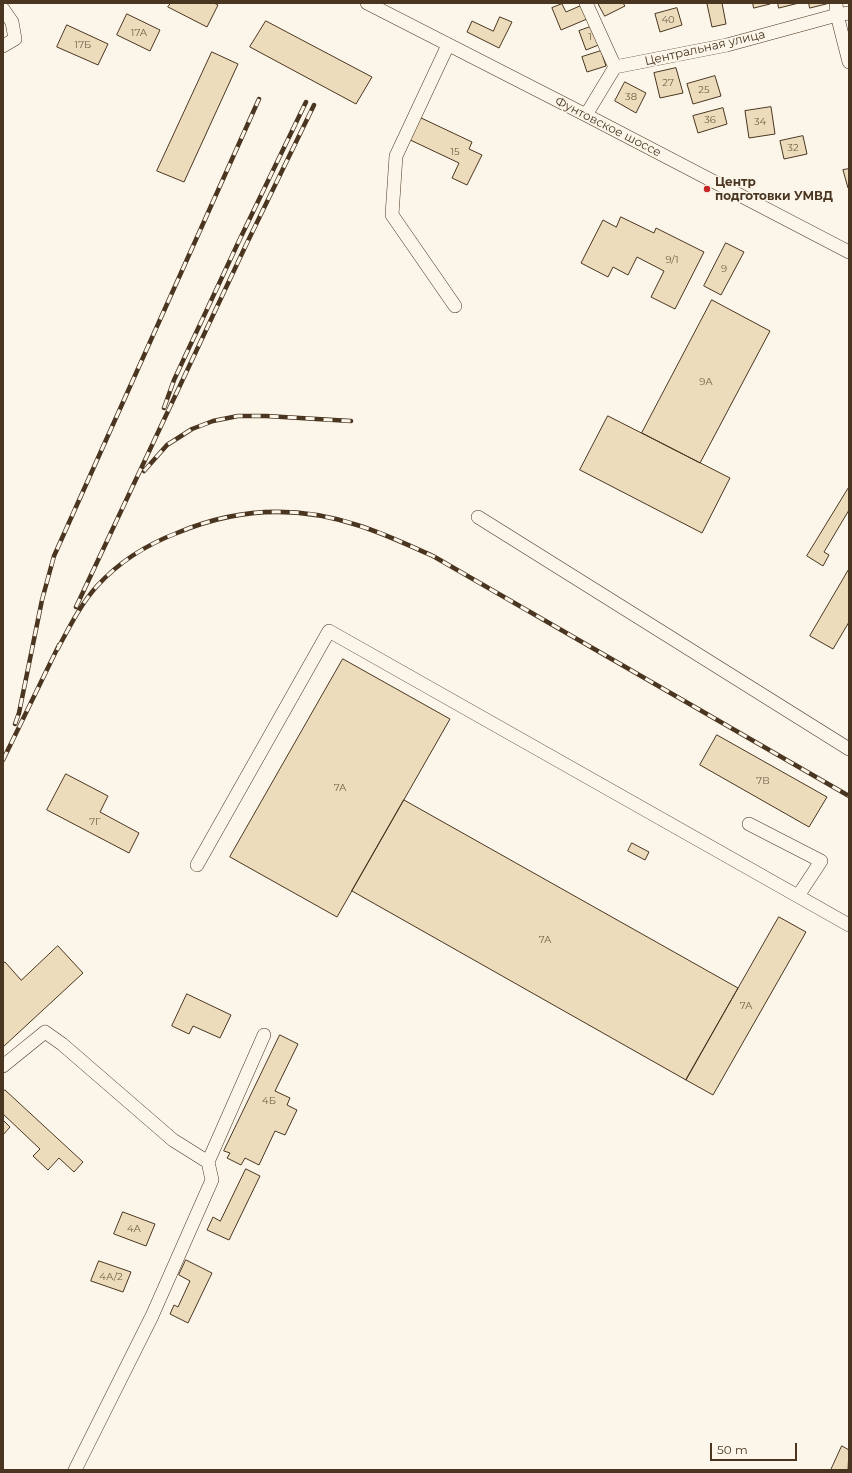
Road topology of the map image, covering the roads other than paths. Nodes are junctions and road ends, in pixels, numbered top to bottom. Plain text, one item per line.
1 (586, 3) edge
2 (369, 4) edge
3 (3, 9) edge
4 (841, 10) edge
5 (448, 45) junction
6 (3, 46) edge
7 (849, 62) edge
8 (615, 67) junction
9 (586, 115) junction
10 (849, 252) edge
11 (455, 306) dead end
12 (478, 517) dead end
13 (849, 749) edge
14 (749, 824) dead end
15 (197, 865) dead end
16 (798, 896) junction
17 (849, 925) edge
18 (264, 1035) dead end
19 (3, 1066) edge
20 (208, 1162) junction
21 (75, 1470) edge

1 - 8 street
2 - 5 street, Фунтовское шоссе
3 - 6 street
4 - 7 street
4 - 8 street, Центральная улица
5 - 9 street, Фунтовское шоссе
5 - 11 street
8 - 9 street
9 - 10 street, Фунтовское шоссе
12 - 13 street
14 - 16 street
15 - 16 street
16 - 17 street
18 - 20 street
19 - 20 street
20 - 21 street

